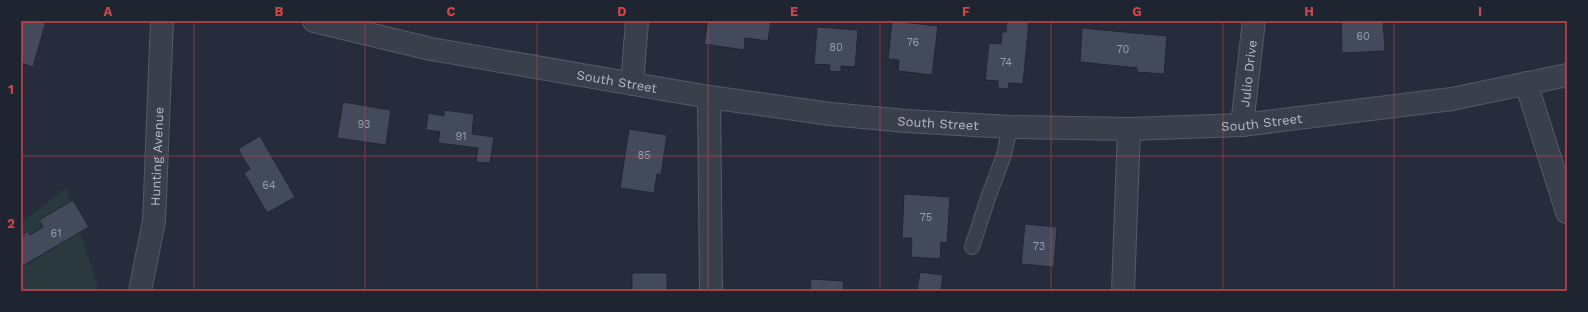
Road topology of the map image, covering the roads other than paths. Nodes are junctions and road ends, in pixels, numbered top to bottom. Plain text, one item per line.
1 (162, 21) edge
2 (314, 21) edge
3 (638, 21) edge
4 (1254, 21) edge
5 (1567, 75) edge
6 (1526, 83) junction
7 (632, 84) junction
8 (709, 97) junction
9 (1242, 125) junction
10 (1010, 128) junction
11 (1129, 129) junction
12 (1567, 212) edge
13 (972, 247) dead end
14 (140, 291) edge
15 (711, 291) edge
16 (1123, 291) edge

1 - 14 street, Hunting Avenue
2 - 7 street, South Street
3 - 7 street
4 - 9 street, Julio Drive
5 - 6 street, South Street
6 - 9 street, South Street
6 - 12 street
7 - 8 street, South Street
8 - 10 street, South Street
8 - 15 street
9 - 11 street, South Street
10 - 11 street, South Street
10 - 13 lane
11 - 16 street

